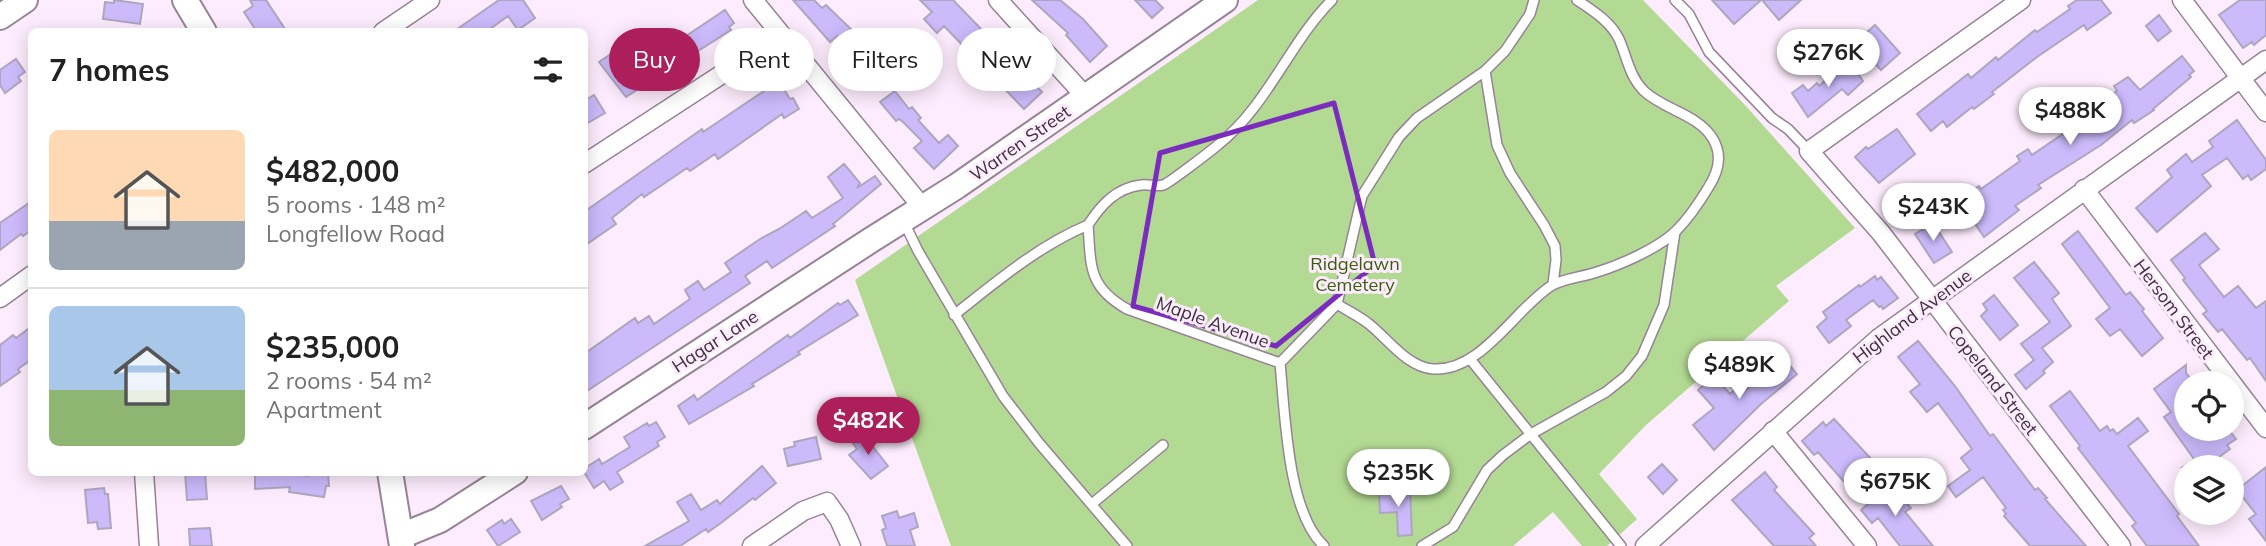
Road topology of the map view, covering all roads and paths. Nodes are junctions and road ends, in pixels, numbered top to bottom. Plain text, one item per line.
1 (25, 0) edge
2 (185, 0) edge
3 (430, 0) edge
4 (753, 0) edge
5 (998, 0) edge
6 (1332, 0) edge
7 (1534, 0) edge
8 (1577, 0) edge
9 (1675, 0) edge
10 (2021, 0) edge
11 (2182, 0) edge
12 (1219, 2) edge
13 (0, 17) edge
14 (202, 28) edge
15 (389, 28) edge
16 (776, 28) edge
17 (2266, 60) edge
18 (1485, 71) junction
19 (2240, 78) junction
20 (714, 79) edge
21 (814, 79) edge
22 (1086, 97) junction
23 (2266, 112) edge
24 (1809, 151) junction
25 (588, 161) edge
26 (2084, 189) junction
27 (913, 214) junction
28 (1088, 225) junction
29 (1675, 232) junction
30 (846, 256) joint
31 (28, 278) edge
32 (1553, 284) junction
33 (0, 298) edge
34 (1931, 299) junction
35 (1337, 304) junction
36 (954, 315) junction
37 (1470, 359) junction
38 (1280, 363) junction
39 (588, 424) edge
40 (2266, 428) edge
41 (1773, 431) junction
42 (1531, 434) junction
43 (1163, 445) dead end
44 (144, 476) edge
45 (391, 476) edge
46 (509, 476) edge
47 (1093, 503) junction
48 (401, 541) edge
49 (1317, 544) edge
50 (149, 546) edge
51 (752, 546) edge
52 (851, 546) edge
53 (1127, 546) edge
54 (1422, 546) edge
55 (1621, 546) edge
56 (1645, 546) edge
57 (1867, 546) edge
58 (2121, 546) edge

1 - 13 street
2 - 14 street
3 - 15 street
4 - 16 street
5 - 22 street
6 - 28 lane
7 - 18 lane
8 - 29 lane
9 - 24 lane
10 - 24 street
11 - 19 street
12 - 22 street, Warren Street
17 - 19 street, Highland Avenue
18 - 32 lane
18 - 35 lane
19 - 23 street
19 - 26 street, Highland Avenue
20 - 25 street
21 - 27 street
22 - 27 street, Warren Street
24 - 34 street, Copeland Street
26 - 34 street, Highland Avenue
26 - 40 street, Hersom Street
27 - 30 street, Warren Street
27 - 36 lane
28 - 36 lane
28 - 38 lane, Maple Avenue
29 - 32 lane
29 - 42 lane
30 - 39 street, Hagar Lane
31 - 33 street
32 - 37 lane
34 - 41 street, Highland Avenue
34 - 58 street, Copeland Street
35 - 37 lane
35 - 38 lane
36 - 47 lane
37 - 42 lane
38 - 49 lane, Maple Avenue
41 - 56 street, Highland Avenue
41 - 57 street
42 - 54 lane
42 - 55 lane
43 - 47 lane
44 - 50 street
45 - 48 street
46 - 48 street
47 - 53 lane
51 - 52 street

